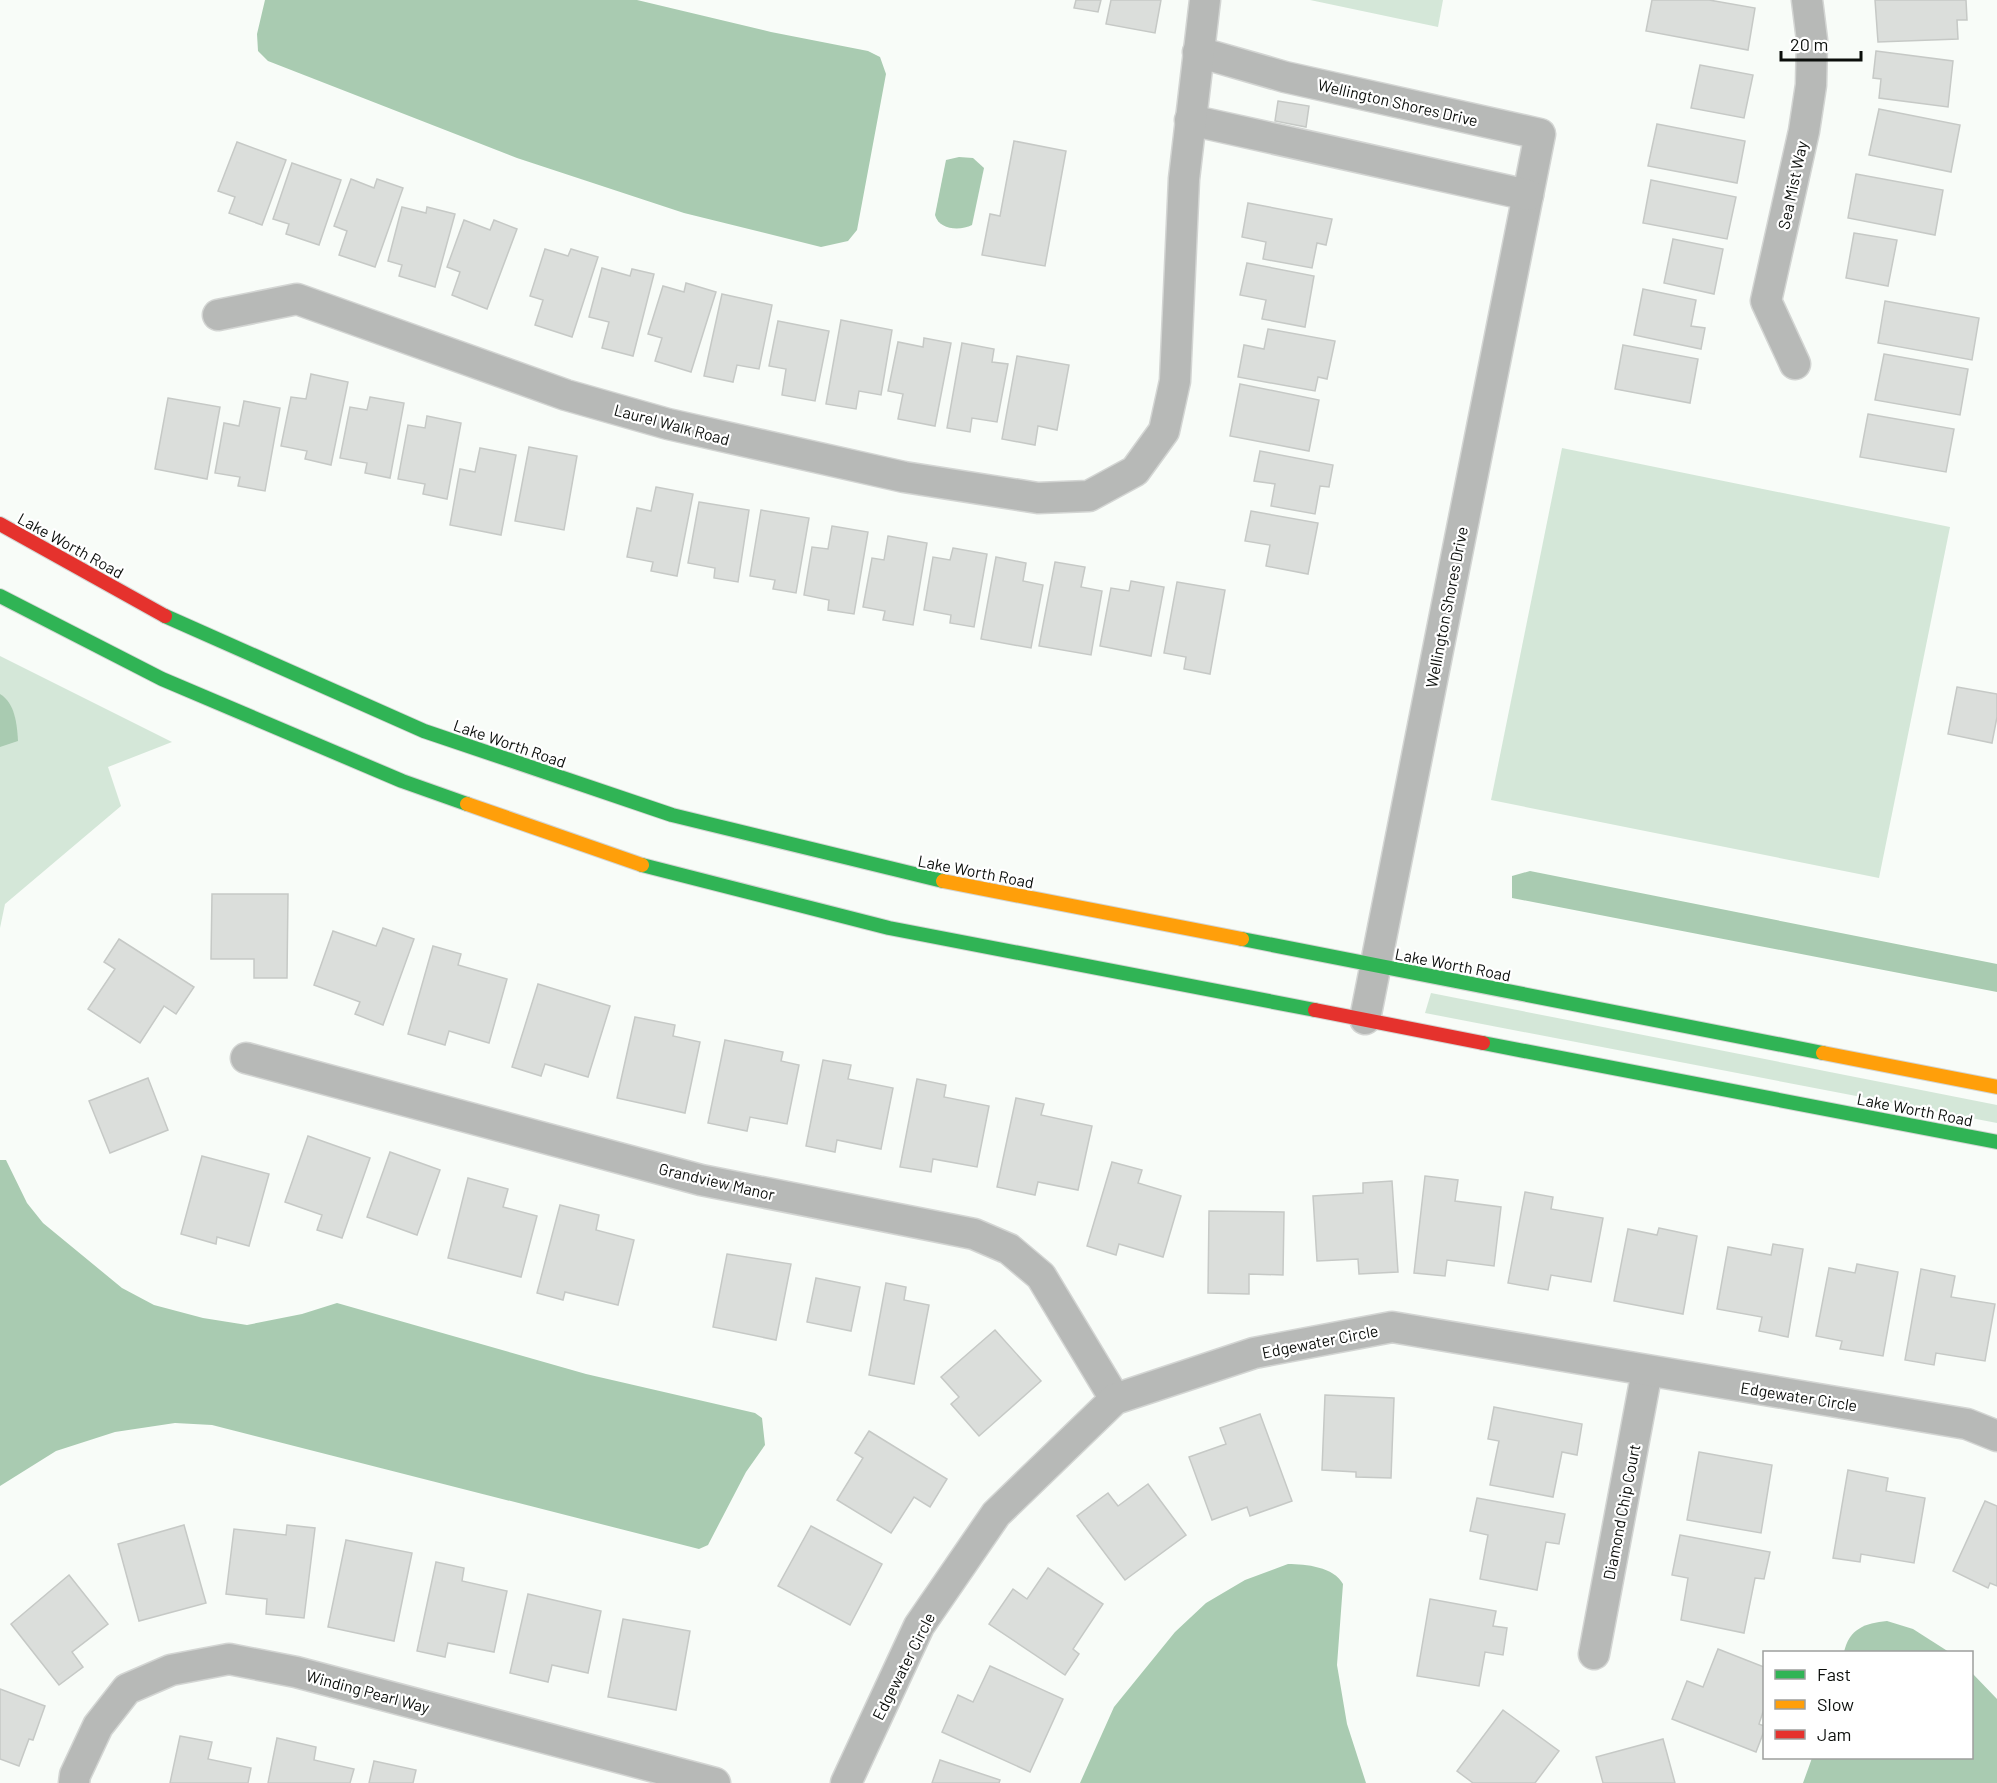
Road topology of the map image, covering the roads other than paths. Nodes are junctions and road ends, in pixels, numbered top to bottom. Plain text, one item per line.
1 (1205, 0) edge
2 (1807, 0) edge
3 (1197, 52) junction
4 (1190, 120) junction
5 (1528, 195) junction
6 (218, 315) dead end
7 (1795, 364) dead end
8 (0, 524) edge
9 (0, 596) edge
10 (1375, 966) junction
11 (1365, 1019) junction
12 (246, 1058) dead end
13 (1997, 1087) edge
14 (1997, 1142) edge
15 (1647, 1371) junction
16 (1114, 1399) junction
17 (1997, 1436) edge
18 (1594, 1654) dead end
19 (74, 1783) edge
20 (715, 1783) edge
21 (846, 1783) edge

1 - 3 street
2 - 7 street, Sea Mist Way
3 - 4 street
3 - 5 street, Wellington Shores Drive
4 - 5 street
4 - 6 street, Laurel Walk Road
5 - 10 street, Wellington Shores Drive
8 - 10 street, Lake Worth Road
9 - 11 street, Lake Worth Road
10 - 11 street, Wellington Shores Drive
10 - 13 street, Lake Worth Road
11 - 14 street, Lake Worth Road
12 - 16 street, Grandview Manor
15 - 16 street, Edgewater Circle
15 - 17 street, Edgewater Circle
15 - 18 street, Diamond Chip Court
16 - 21 street, Edgewater Circle
19 - 20 street, Winding Pearl Way

